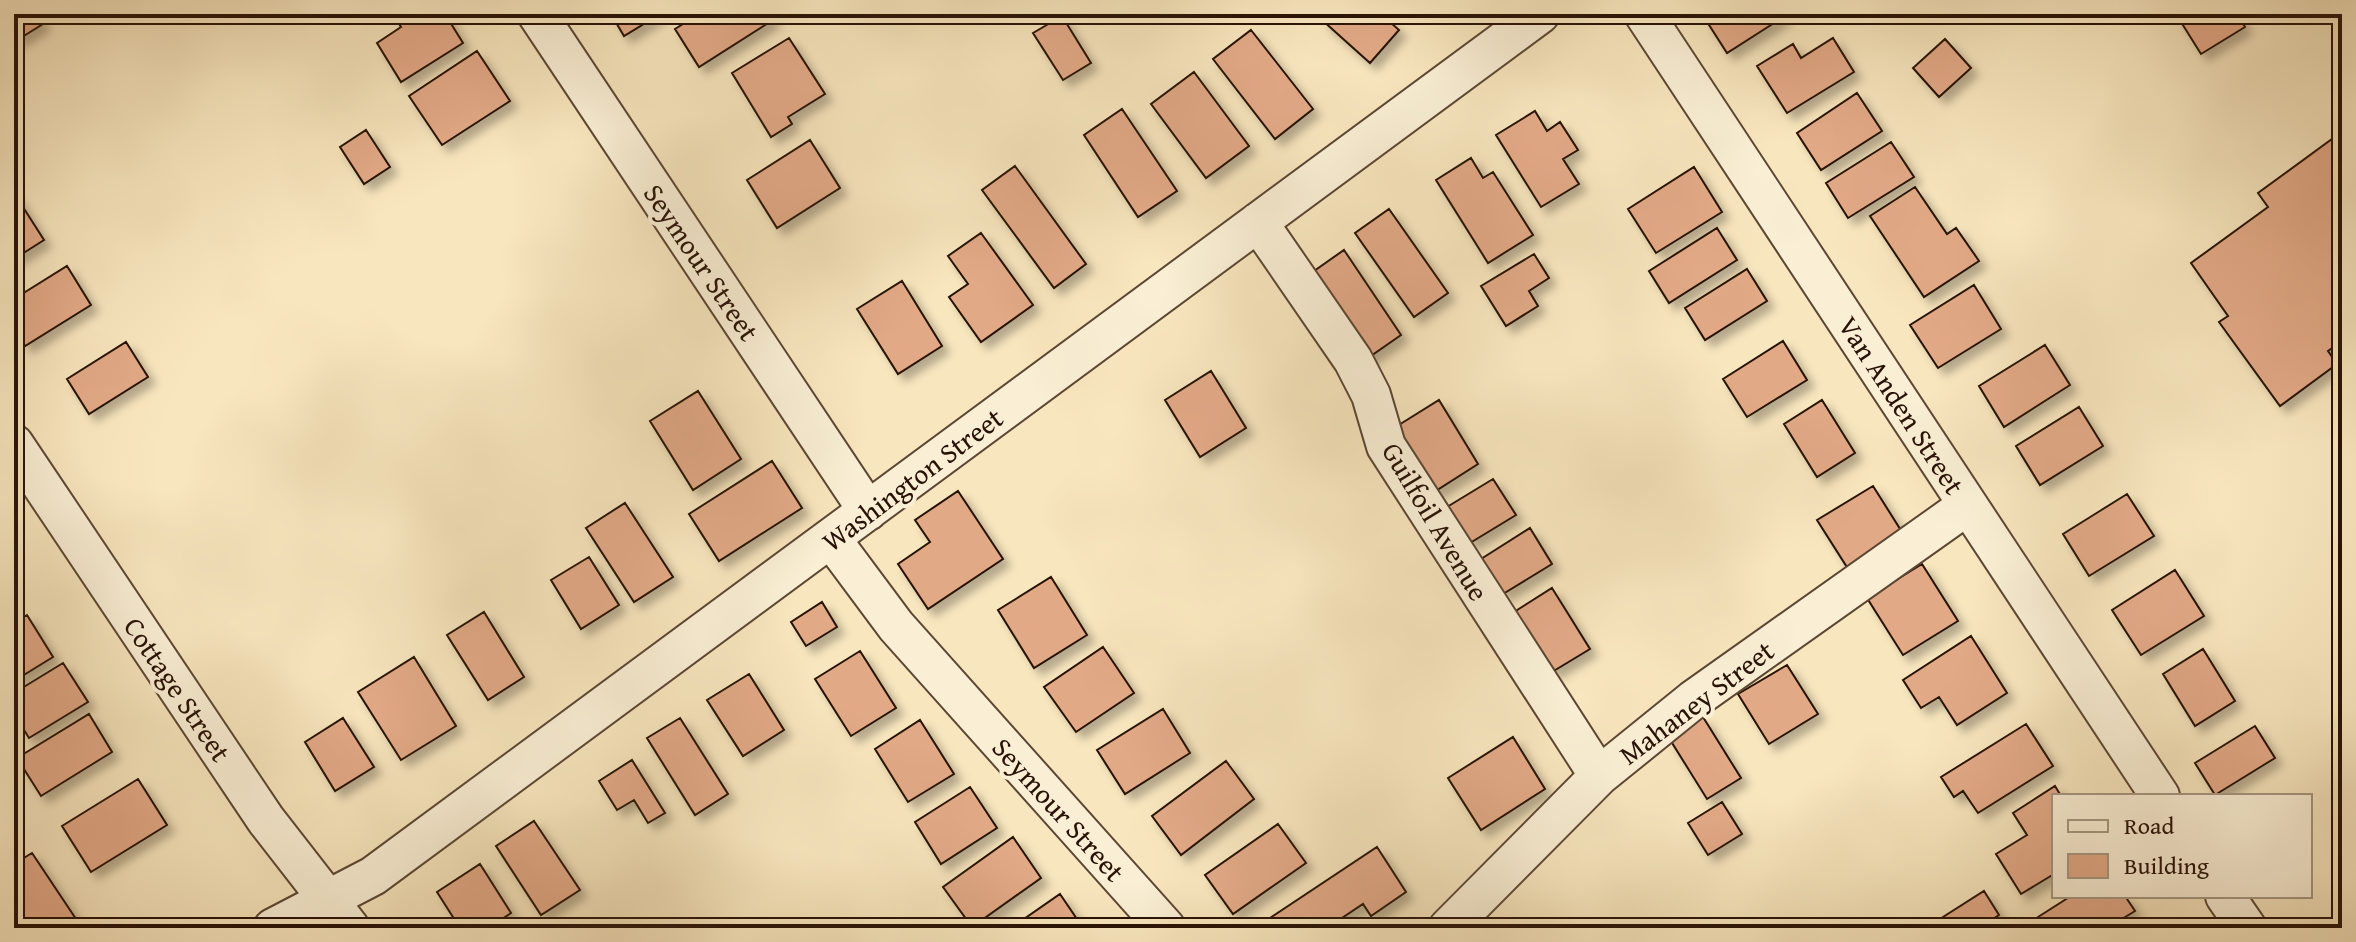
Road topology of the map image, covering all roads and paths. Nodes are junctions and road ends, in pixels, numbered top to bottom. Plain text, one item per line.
1 (537, 14) edge
2 (1540, 14) edge
3 (1644, 14) edge
4 (1258, 222) junction
5 (14, 444) edge
6 (1968, 505) junction
7 (868, 511) junction
8 (832, 540) junction
9 (1599, 776) junction
10 (2159, 794) edge
11 (2226, 898) edge
12 (326, 899) junction
13 (273, 928) edge
14 (350, 928) edge
15 (1166, 928) edge
16 (1448, 928) edge
17 (2247, 928) edge

1 - 7 street, Seymour Street
2 - 4 street, Washington Street
3 - 6 street, Van Anden Street
4 - 7 street, Washington Street
4 - 9 street, Guilfoil Avenue
5 - 12 street, Cottage Street
6 - 9 street, Mahaney Street
6 - 10 street, Van Anden Street
7 - 8 street, Washington Street
8 - 12 street, Washington Street
8 - 15 street, Seymour Street
9 - 16 street, Mahaney Street
11 - 17 street
12 - 13 street, Washington Street
12 - 14 street, Cottage Street

